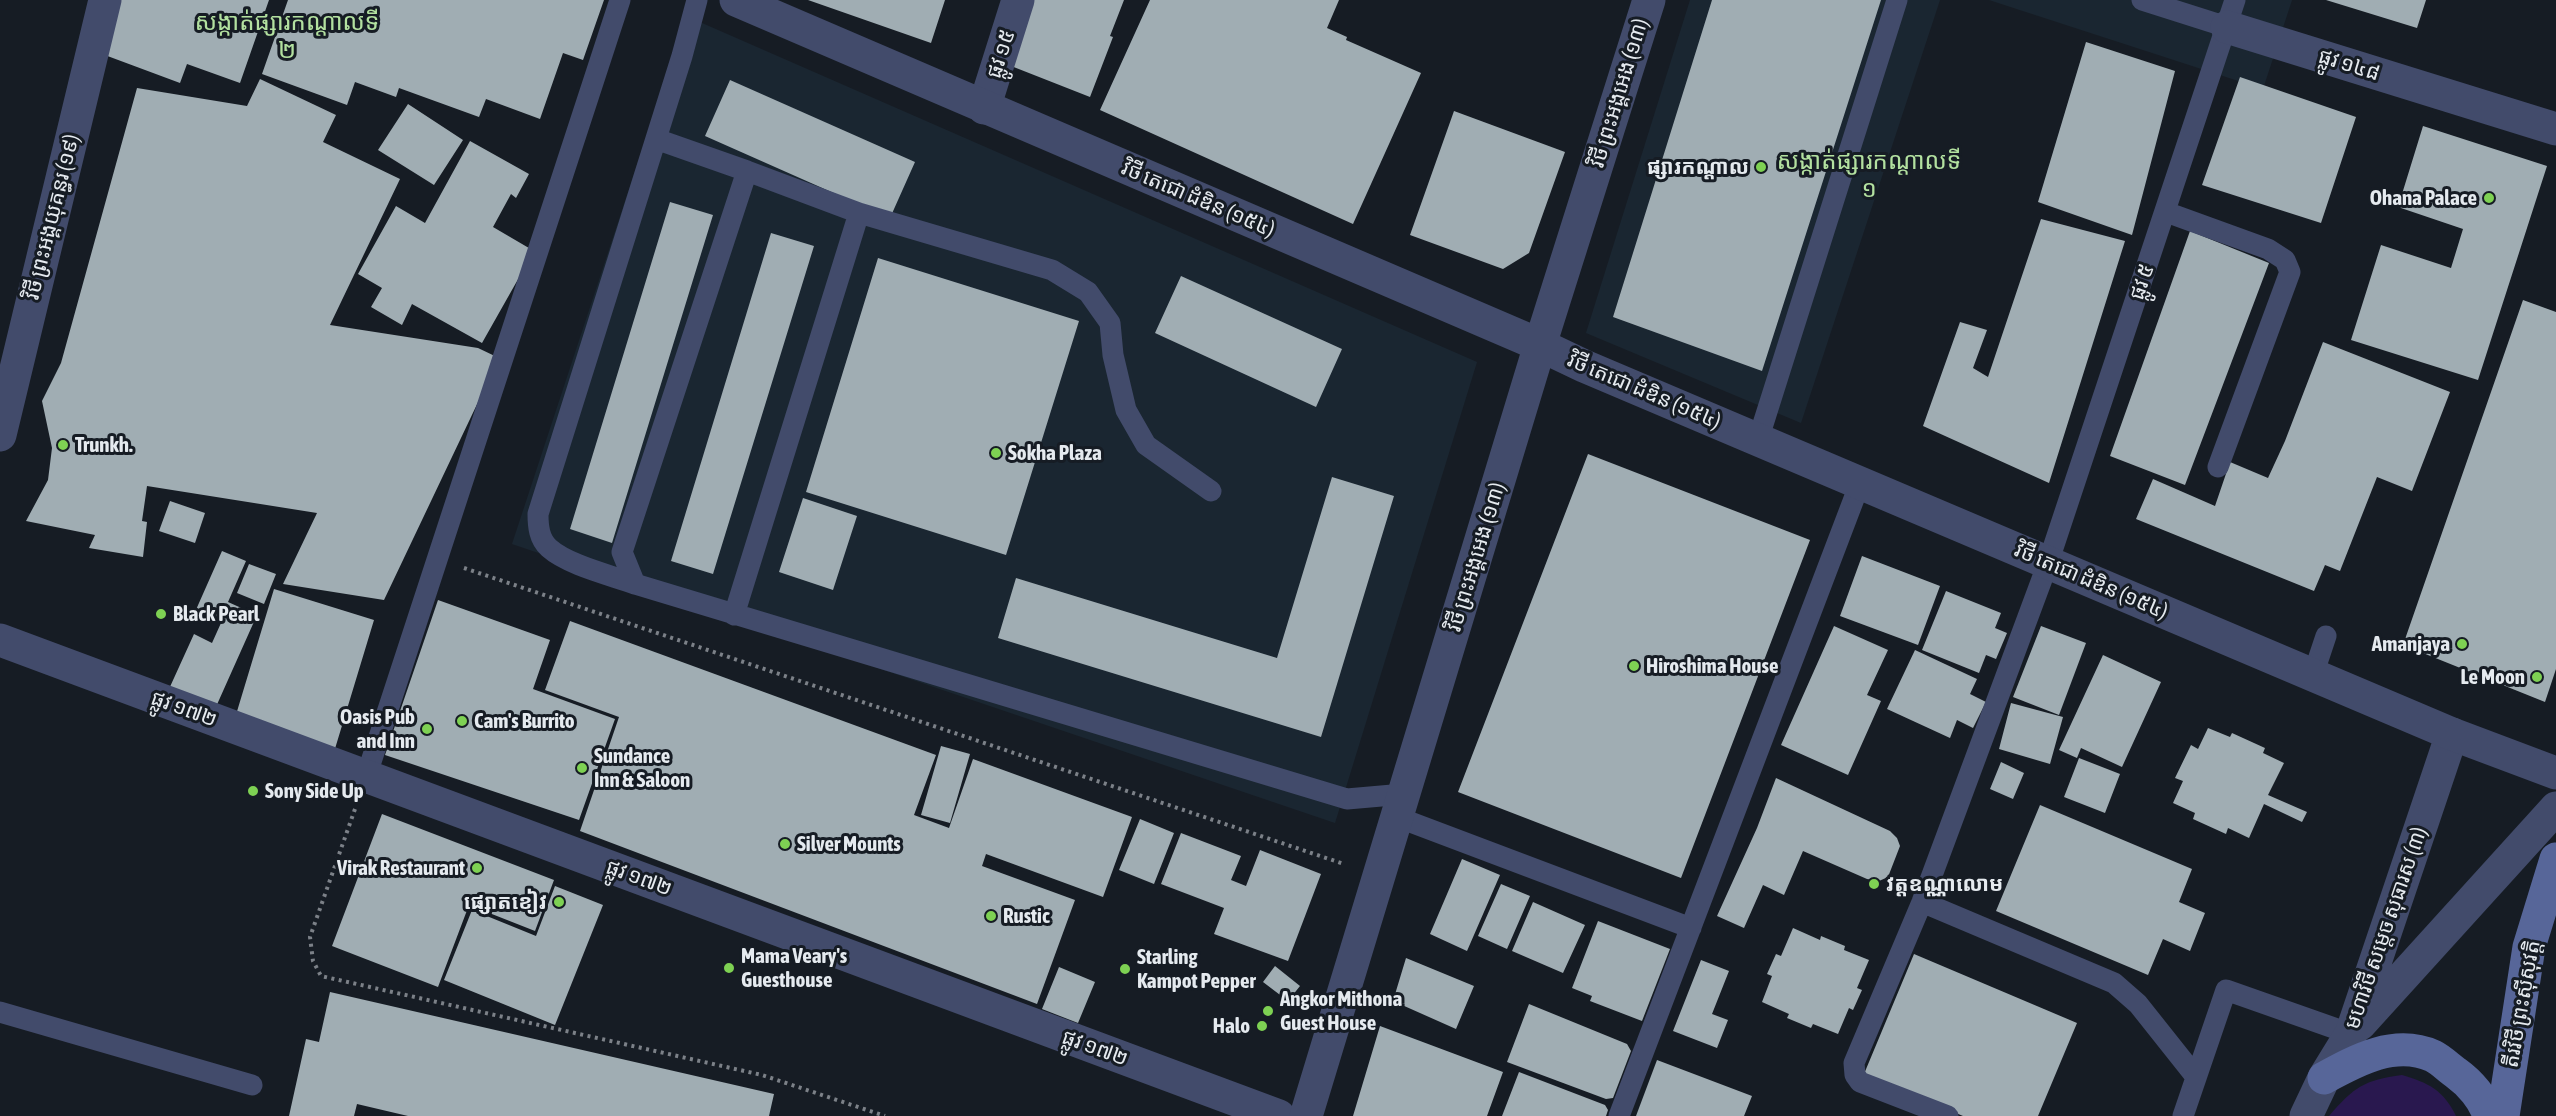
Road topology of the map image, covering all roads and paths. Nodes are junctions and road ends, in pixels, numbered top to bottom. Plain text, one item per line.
1 (105, 0) edge
2 (620, 0) edge
3 (697, 0) edge
4 (736, 0) edge
5 (1018, 0) edge
6 (1649, 0) edge
7 (1897, 0) edge
8 (2142, 0) edge
9 (2231, 14) edge
10 (984, 108) junction
11 (2556, 129) edge
12 (656, 139) junction
13 (747, 171) junction
14 (2166, 212) junction
15 (859, 213) junction
16 (1540, 345) junction
17 (0, 435) edge
18 (1758, 440) junction
19 (2218, 466) dead end
20 (1860, 483) junction
21 (1212, 491) dead end
22 (438, 559) junction
23 (2048, 563) junction
24 (635, 584) junction
25 (734, 615) junction
26 (2326, 636) dead end
27 (0, 640) edge
28 (2313, 675) junction
29 (2452, 734) junction
30 (2556, 773) edge
31 (366, 777) junction
32 (1400, 806) junction
33 (2556, 808) edge
34 (2556, 859) edge
35 (1379, 876) junction
36 (1922, 902) junction
37 (1691, 928) junction
38 (0, 1012) edge
39 (2351, 1034) junction
40 (2196, 1077) junction
41 (2324, 1078) junction
42 (252, 1085) dead end
43 (885, 1116) edge
44 (1279, 1116) edge
45 (1306, 1116) edge
46 (1620, 1116) edge
47 (1948, 1116) edge
48 (2183, 1116) edge
49 (2306, 1116) edge
50 (2489, 1116) edge
51 (2503, 1116) edge

1 - 17 street, វិថី ព្រះអង្គយុគន្ធរ (១៩)
2 - 22 lane
3 - 12 lane
4 - 10 street, វិថី តេជោ ដំឌិន (១៥៤)
5 - 10 street, ផ្លូវ ១៥
6 - 16 street, វិថី ព្រះអង្គអេង (១៣)
7 - 18 lane
8 - 9 lane, ផ្លូវ ១៤៨
9 - 11 street, ផ្លូវ ១៤៨
9 - 14 lane, ផ្លូវ ៥
10 - 16 street, វិថី តេជោ ដំឌិន (១៥៤)
12 - 13 lane
12 - 24 lane
13 - 15 lane
13 - 24 lane
14 - 19 lane
14 - 23 lane, ផ្លូវ ៥
15 - 21 lane
15 - 25 lane
16 - 18 street, វិថី តេជោ ដំឌិន (១៥៤)
16 - 32 street, វិថី ព្រះអង្គអេង (១៣)
18 - 20 street, វិថី តេជោ ដំឌិន (១៥៤)
20 - 23 street, វិថី តេជោ ដំឌិន (១៥៤)
20 - 37 lane
22 - 31 lane
22 - 35 path
23 - 28 street, វិថី តេជោ ដំឌិន (១៥៤)
23 - 36 lane, ផ្លូវ ៥
24 - 25 lane
25 - 32 lane
26 - 28 lane
27 - 31 street, ផ្លូវ ១៧២
28 - 29 street, វិថី តេជោ ដំឌិន (១៥៤)
29 - 30 street, វិថី តេជោ ដំឌិន (១៥៤)
29 - 39 street, មហាវិថី សម្តេច សុធារស (៣)
31 - 43 path
31 - 44 street, ផ្លូវ ១៧២
32 - 35 street, វិថី ព្រះអង្គអេង (១៣)
32 - 37 lane
33 - 39 street
34 - 51 main road, តីរវិថី ព្រះស៊ីសុវត្តិ
35 - 45 street, វិថី ព្រះអង្គអេង (១៣)
36 - 40 lane
36 - 47 lane, ផ្លូវ ៥
37 - 46 lane
38 - 42 lane
39 - 40 lane
39 - 41 street, មហាវិថី សម្តេច សុធារស (៣)
40 - 48 lane
41 - 49 street, មហាវិថី សម្តេច សុធារស (៣)
41 - 50 main road

